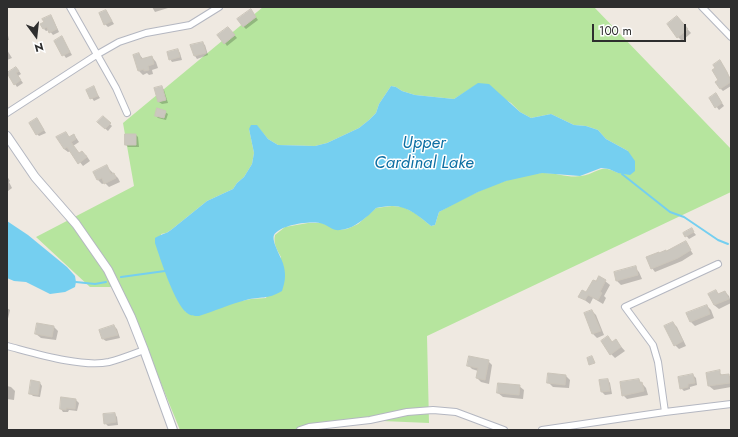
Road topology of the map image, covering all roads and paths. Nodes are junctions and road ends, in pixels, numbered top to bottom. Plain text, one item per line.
1 (70, 7) edge
2 (219, 7) edge
3 (702, 7) edge
4 (731, 37) edge
5 (98, 54) junction
6 (7, 113) edge
7 (127, 113) dead end
8 (7, 136) edge
9 (718, 264) dead end
10 (7, 346) edge
11 (144, 350) junction
12 (731, 404) edge
13 (665, 412) junction
14 (173, 430) edge
15 (300, 430) edge
16 (504, 430) edge
17 (542, 430) edge

1 - 5 street
2 - 5 street
3 - 4 street
5 - 6 street
5 - 7 street
8 - 11 street
9 - 13 street
10 - 11 street
11 - 14 street
12 - 13 street
13 - 17 street
15 - 16 street

